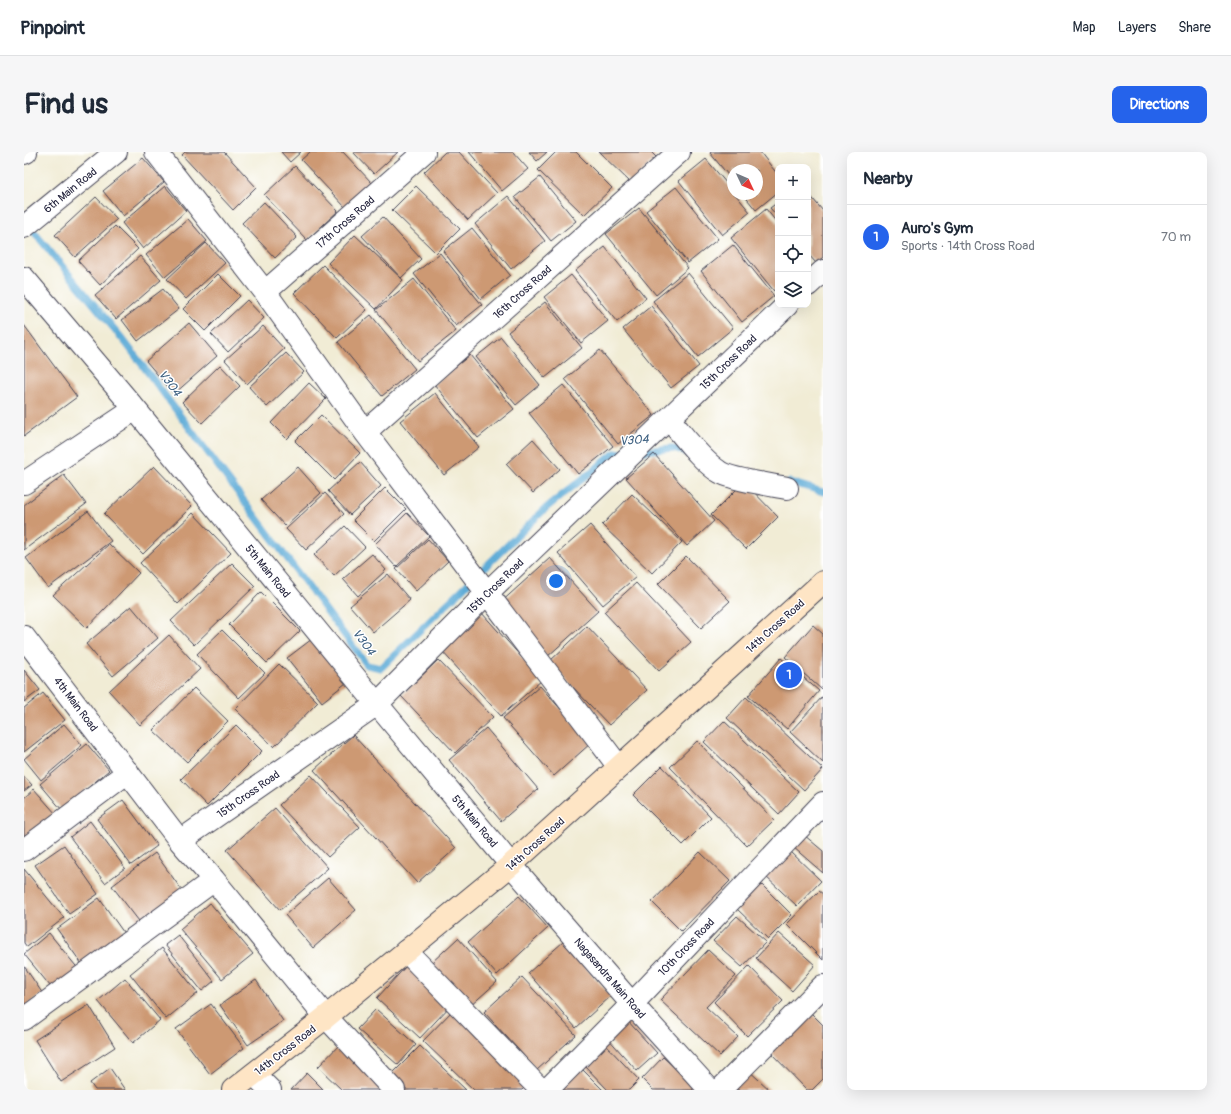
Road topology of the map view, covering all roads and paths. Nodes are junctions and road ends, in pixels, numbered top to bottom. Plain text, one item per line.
1 (116, 152) edge
2 (156, 152) edge
3 (424, 152) edge
4 (679, 152) edge
5 (24, 227) edge
6 (24, 278) edge
7 (265, 292) junction
8 (784, 308) edge
9 (135, 409) junction
10 (669, 419) junction
11 (365, 432) junction
12 (24, 483) edge
13 (787, 488) dead end
14 (821, 587) edge
15 (487, 593) junction
16 (24, 637) edge
17 (377, 704) junction
18 (619, 767) junction
19 (128, 772) junction
20 (823, 803) edge
21 (180, 841) junction
22 (24, 850) edge
23 (512, 865) junction
24 (214, 880) junction
25 (406, 951) junction
26 (823, 986) edge
27 (632, 1004) junction
28 (326, 1017) junction
29 (24, 1019) edge
30 (254, 1074) junction
31 (233, 1090) edge
32 (270, 1090) edge
33 (394, 1090) edge
34 (541, 1090) edge
35 (547, 1090) edge
36 (710, 1090) edge
37 (720, 1090) edge

1 - 5 street, 6th Main Road
2 - 7 street
3 - 7 street, 17th Cross Road
4 - 11 street, 16th Cross Road
6 - 9 street, 5th Main Road
7 - 11 street
8 - 10 street, 15th Cross Road
9 - 12 street
9 - 17 street, 5th Main Road
10 - 13 street
10 - 15 street, 15th Cross Road
11 - 15 street
14 - 18 main road, 14th Cross Road
15 - 17 street, 15th Cross Road
15 - 18 street
16 - 19 street, 4th Main Road
17 - 21 street, 15th Cross Road
17 - 23 street, 5th Main Road
18 - 23 main road, 14th Cross Road
19 - 21 street, 4th Main Road
19 - 22 street
20 - 27 street, 10th Cross Road
21 - 24 street, 4th Main Road
23 - 25 main road, 14th Cross Road
23 - 27 street, Nagasandra Main Road
24 - 28 street, 4th Main Road
24 - 29 street
25 - 28 main road, 14th Cross Road
25 - 34 street
26 - 37 street
27 - 35 street, 10th Cross Road
27 - 36 street, Nagasandra Main Road
28 - 30 main road, 14th Cross Road
28 - 33 street, 4th Main Road
30 - 31 main road, 14th Cross Road
30 - 32 street

